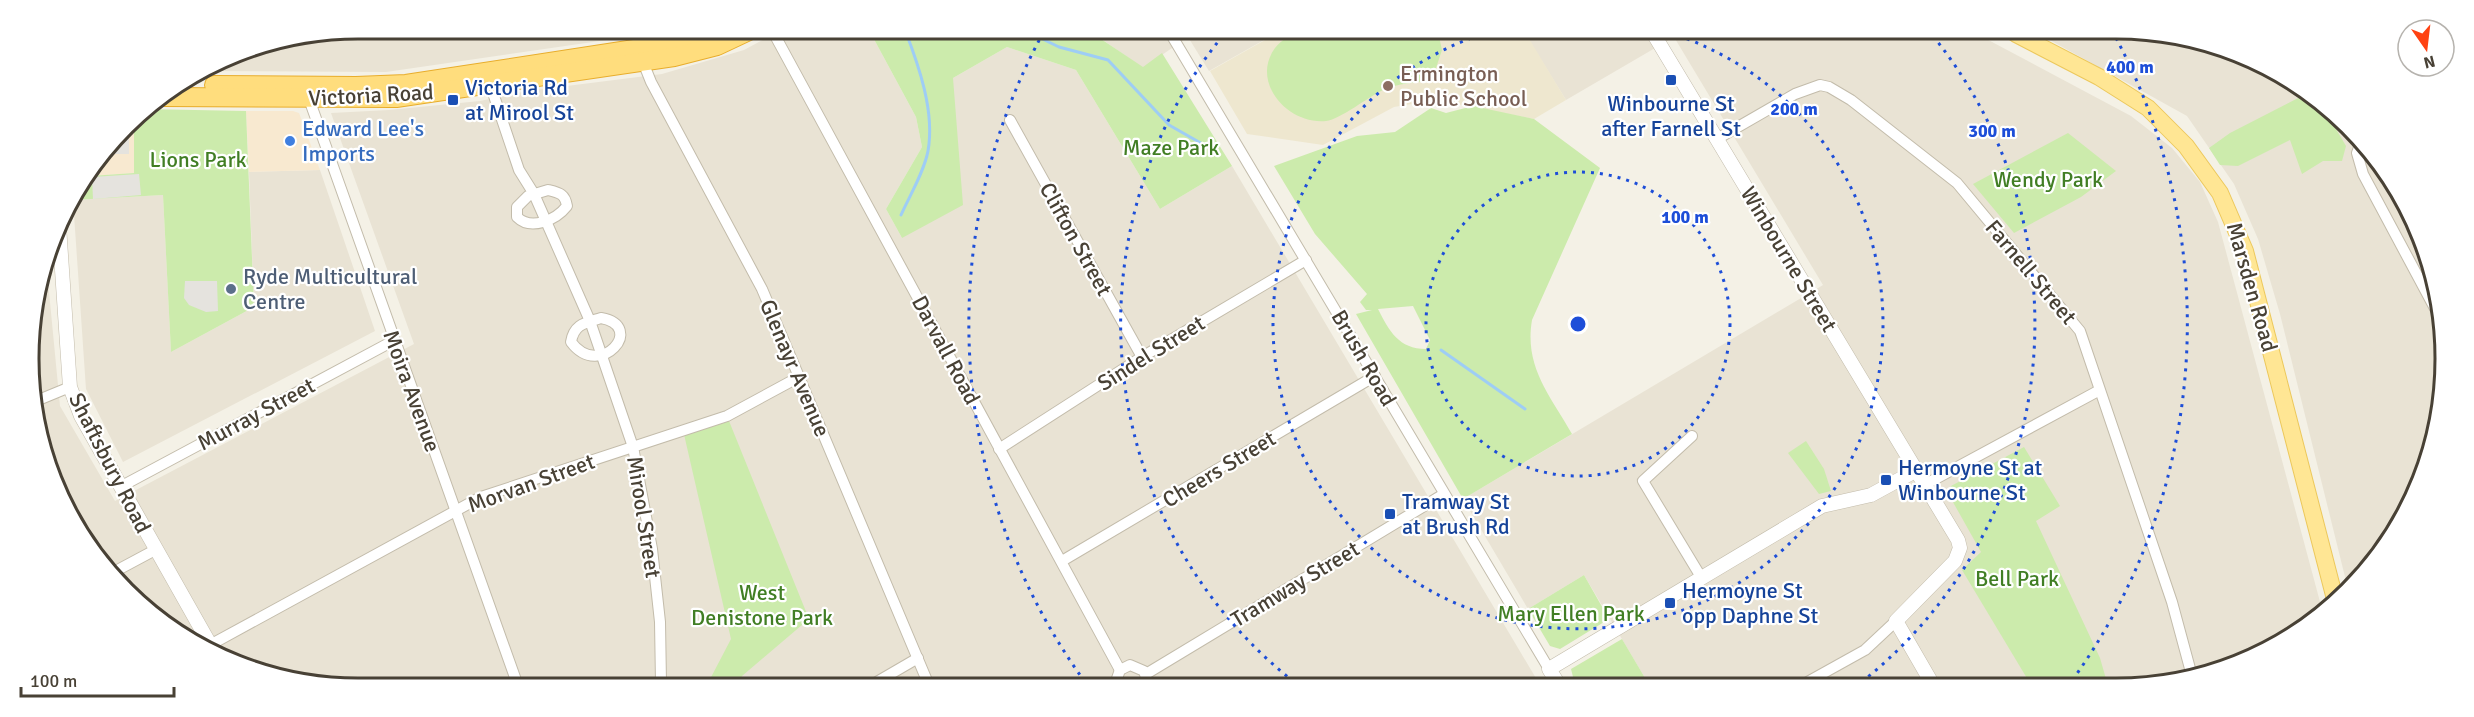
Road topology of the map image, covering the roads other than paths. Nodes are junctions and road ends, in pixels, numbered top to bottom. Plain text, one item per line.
1 (686, 39) edge
2 (729, 39) edge
3 (777, 39) edge
4 (1174, 39) edge
5 (1657, 39) edge
6 (2026, 39) edge
7 (644, 62) junction
8 (490, 84) junction
9 (194, 85) edge
10 (175, 97) edge
11 (309, 99) junction
12 (1010, 120) dead end
13 (1717, 139) junction
14 (2358, 150) edge
15 (534, 194) junction
16 (545, 221) junction
17 (56, 255) edge
18 (1306, 260) junction
19 (2429, 298) edge
20 (590, 321) junction
21 (393, 341) junction
22 (602, 356) junction
23 (1142, 357) junction
24 (1375, 376) junction
25 (799, 377) junction
26 (70, 387) junction
27 (2098, 391) junction
28 (42, 399) edge
29 (1692, 436) dead end
30 (633, 447) junction
31 (999, 449) junction
32 (1915, 471) junction
33 (1926, 484) junction
34 (120, 487) junction
35 (1444, 494) junction
36 (456, 511) junction
37 (155, 550) junction
38 (1062, 561) junction
39 (119, 570) edge
40 (1701, 577) junction
41 (2333, 592) edge
42 (1896, 621) junction
43 (206, 639) edge
44 (216, 644) edge
45 (918, 658) junction
46 (1549, 669) junction
47 (2190, 669) edge
48 (1120, 670) junction
49 (515, 678) edge
50 (662, 678) edge
51 (884, 678) edge
52 (926, 678) edge
53 (1117, 678) edge
54 (1146, 678) edge
55 (1149, 678) edge
56 (1555, 678) edge
57 (1815, 678) edge
58 (1929, 678) edge

1 - 9 highway, Victoria Road
2 - 7 highway, Victoria Road
3 - 31 street, Darvall Road
4 - 18 street, Brush Road
5 - 13 street, Winbourne Street
6 - 41 main road, Marsden Road
7 - 8 highway, Victoria Road
7 - 25 street, Glenayr Avenue
8 - 11 highway, Victoria Road
8 - 15 street, Mirool Street
10 - 11 highway, Victoria Road
11 - 21 street, Moira Avenue
12 - 23 street, Clifton Street
13 - 27 street, Farnell Street
13 - 32 street, Winbourne Street
14 - 19 street
15 - 16 street, Mirool Street
15 - 16 street
15 - 16 street
16 - 20 street, Mirool Street
17 - 26 street, Shaftsbury Road
18 - 23 street, Sindel Street
18 - 24 street, Brush Road
20 - 22 street, Mirool Street
20 - 22 street
20 - 22 street
21 - 34 street, Murray Street
21 - 36 street, Moira Avenue
22 - 30 street, Mirool Street
23 - 31 street, Sindel Street
24 - 35 street, Brush Road
24 - 38 street, Cheers Street
25 - 30 street, Morvan Street
25 - 45 street, Glenayr Avenue
26 - 28 street
26 - 34 street, Shaftsbury Road
27 - 33 street
27 - 47 street, Farnell Street
29 - 40 street
30 - 36 street, Morvan Street
30 - 50 street, Mirool Street
31 - 38 street, Darvall Road
32 - 33 street, Winbourne Street
32 - 40 street
33 - 42 street, Winbourne Street
34 - 37 street, Shaftsbury Road
35 - 46 street, Brush Road
35 - 55 street, Tramway Street
36 - 44 street, Morvan Street
36 - 49 street, Moira Avenue
37 - 39 street
37 - 43 street, Shaftsbury Road
38 - 48 street, Darvall Road
40 - 46 street
42 - 57 street
42 - 58 street
45 - 51 street
45 - 52 street, Glenayr Avenue
46 - 56 street, Brush Road
48 - 53 street
48 - 54 street

